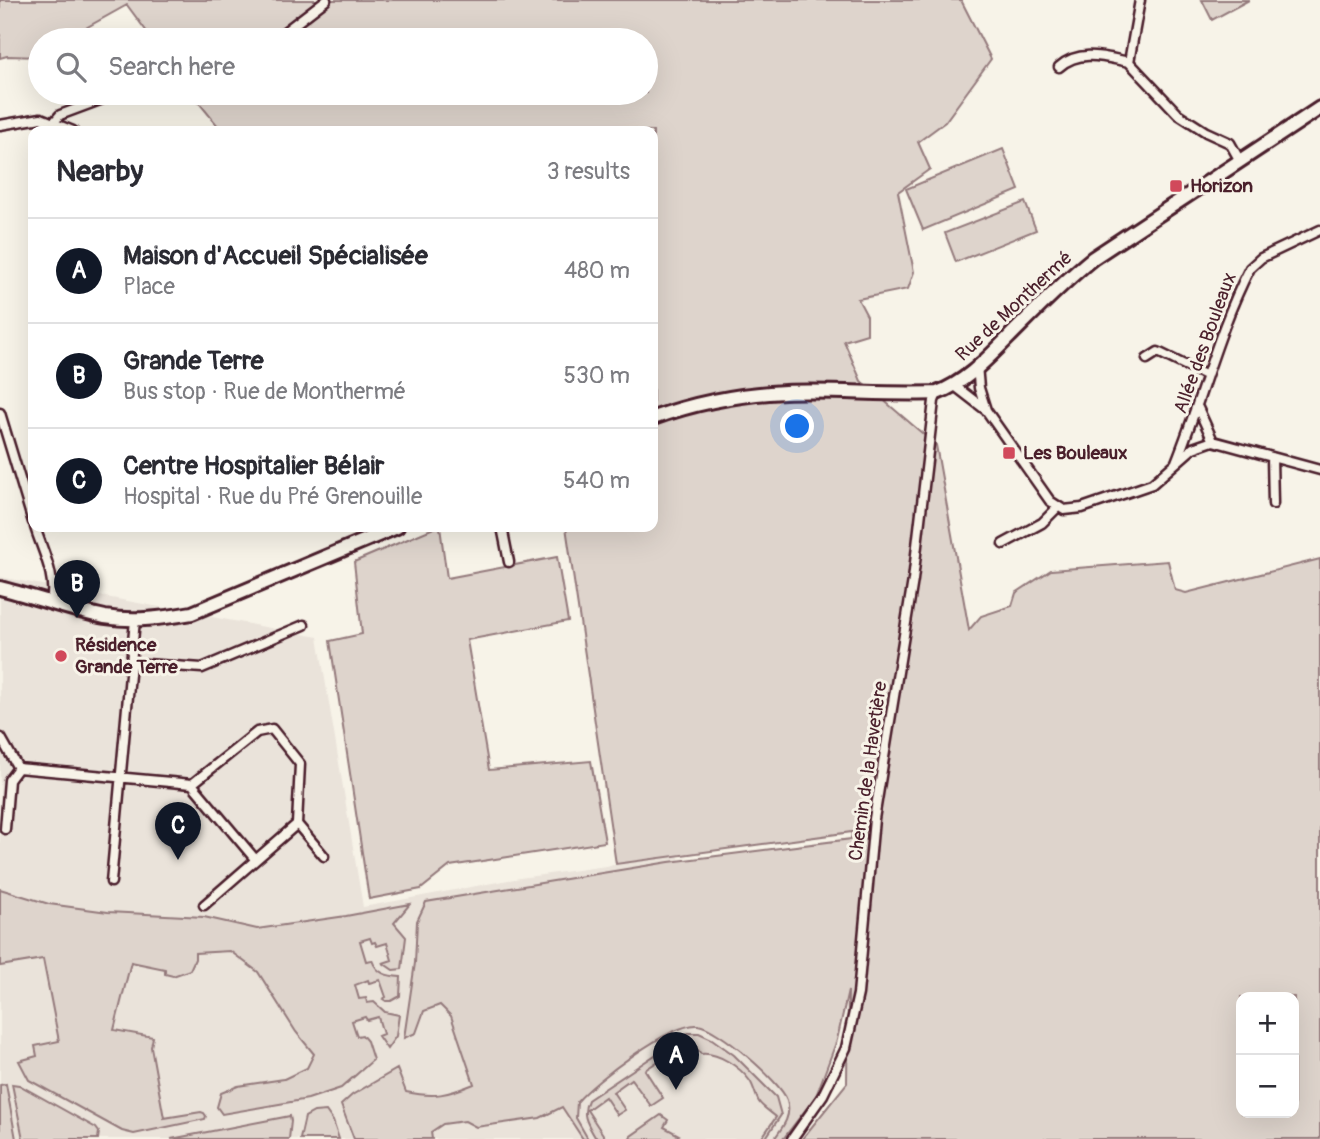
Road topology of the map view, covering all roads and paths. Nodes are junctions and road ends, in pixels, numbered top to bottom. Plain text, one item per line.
1 (326, 0) edge
2 (1140, 0) edge
3 (290, 28) edge
4 (1129, 62) junction
5 (1059, 67) dead end
6 (87, 105) edge
7 (1320, 108) edge
8 (54, 122) junction
9 (0, 125) edge
10 (62, 126) edge
11 (1240, 161) junction
12 (1320, 230) edge
13 (1147, 359) dead end
14 (978, 365) junction
15 (1205, 375) junction
16 (955, 386) junction
17 (937, 393) junction
18 (1198, 408) junction
19 (986, 410) junction
20 (0, 413) edge
21 (658, 416) edge
22 (1213, 441) junction
23 (1272, 457) junction
24 (1175, 465) junction
25 (1320, 470) edge
26 (28, 504) edge
27 (1273, 504) dead end
28 (1058, 508) junction
29 (37, 532) edge
30 (385, 532) edge
31 (503, 532) edge
32 (1003, 544) dead end
33 (509, 562) dead end
34 (0, 588) edge
35 (51, 602) junction
36 (135, 620) junction
37 (304, 625) dead end
38 (132, 663) junction
39 (1, 738) edge
40 (18, 768) junction
41 (121, 778) junction
42 (192, 784) junction
43 (297, 824) junction
44 (5, 829) dead end
45 (324, 856) dead end
46 (255, 859) junction
47 (111, 882) dead end
48 (204, 905) dead end
49 (792, 1139) edge

1 - 3 street
2 - 4 street
4 - 5 street
4 - 11 street
6 - 8 street
7 - 11 main road, Rue de Monthermé
8 - 9 street
8 - 10 street
11 - 14 main road, Rue de Monthermé
12 - 15 street, Allée des Bouleaux
13 - 15 street
14 - 16 main road, Rue de Monthermé
14 - 19 street
15 - 18 street, Allée des Bouleaux
16 - 17 main road, Rue de Monthermé
16 - 19 street
17 - 21 main road, Rue de Monthermé
17 - 49 street, Chemin de la Havetière
18 - 22 street
18 - 24 street, Allée des Bouleaux
19 - 28 street
20 - 26 street
22 - 23 street
22 - 24 street
23 - 25 street
23 - 27 street
24 - 28 street
28 - 32 street
29 - 35 street
30 - 36 main road
31 - 33 street
34 - 35 main road
35 - 36 main road
36 - 38 street
37 - 38 street
38 - 41 street
39 - 40 street
40 - 41 street
40 - 44 street
41 - 42 street
41 - 47 street
42 - 43 street
42 - 46 street
43 - 45 street
43 - 46 street
46 - 48 street

